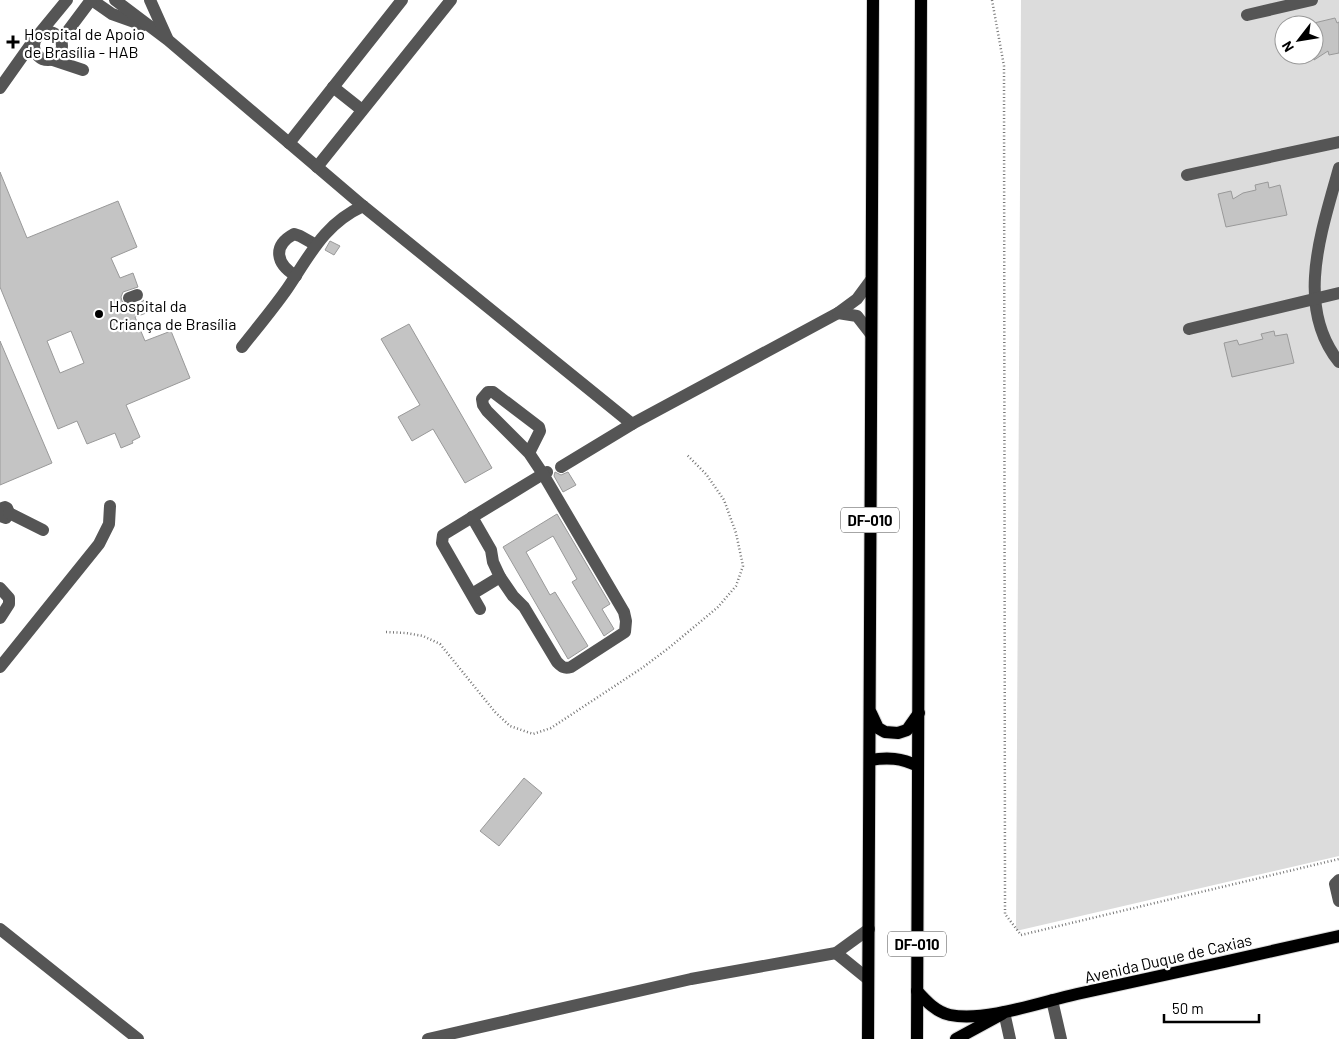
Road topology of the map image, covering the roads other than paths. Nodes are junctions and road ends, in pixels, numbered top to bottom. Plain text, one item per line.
1 (67, 0) edge
2 (91, 0) edge
3 (115, 0) edge
4 (150, 0) edge
5 (402, 0) edge
6 (451, 0) edge
7 (873, 0) edge
8 (922, 0) edge
9 (1312, 0) edge
10 (1247, 16) dead end
11 (153, 29) junction
12 (37, 37) junction
13 (168, 40) junction
14 (61, 43) junction
15 (48, 60) junction
16 (14, 67) junction
17 (333, 87) junction
18 (0, 88) edge
19 (362, 110) junction
20 (1339, 142) edge
21 (289, 143) junction
22 (317, 168) junction
23 (1339, 168) edge
24 (1187, 175) dead end
25 (363, 206) junction
26 (316, 246) junction
27 (296, 276) junction
28 (871, 280) junction
29 (1339, 293) edge
30 (1314, 299) junction
31 (838, 313) junction
32 (1189, 329) dead end
33 (871, 334) junction
34 (242, 347) dead end
35 (1339, 362) edge
36 (632, 424) junction
37 (529, 453) junction
38 (561, 467) dead end
39 (545, 473) junction
40 (110, 506) dead end
41 (3, 513) edge
42 (472, 517) junction
43 (44, 530) dead end
44 (500, 577) junction
45 (0, 588) edge
46 (472, 594) junction
47 (480, 608) dead end
48 (0, 618) edge
49 (0, 667) edge
50 (870, 711) junction
51 (919, 713) junction
52 (870, 760) junction
53 (918, 766) junction
54 (1339, 880) edge
55 (1339, 901) edge
56 (0, 929) edge
57 (868, 929) junction
58 (1339, 936) edge
59 (836, 953) junction
60 (868, 979) junction
61 (917, 991) junction
62 (1052, 1000) junction
63 (1004, 1012) junction
64 (138, 1039) edge
65 (428, 1039) edge
66 (868, 1039) edge
67 (917, 1039) edge
68 (956, 1039) edge
69 (1010, 1039) edge
70 (1061, 1039) edge

1 - 12 street
2 - 11 street
2 - 14 street
3 - 11 street
4 - 13 street
5 - 17 street
6 - 19 street
7 - 28 main road, DF-010
8 - 51 main road, DF-010
9 - 10 street
11 - 13 street
12 - 14 street
12 - 15 street
12 - 16 street
13 - 21 street
14 - 15 street
14 - 15 street
15 - 16 street
16 - 18 street
17 - 19 street
17 - 21 street
19 - 22 street
20 - 24 street
21 - 22 street
22 - 25 street
23 - 30 street
25 - 26 street
25 - 36 street
26 - 27 street
26 - 27 street
27 - 34 street
28 - 31 street
28 - 33 main road, DF-010
29 - 30 street
30 - 32 street
30 - 35 street
31 - 33 street
31 - 36 street
33 - 50 main road, DF-010
36 - 38 street
37 - 37 street
37 - 39 street
39 - 42 street
39 - 44 street
40 - 49 street
41 - 43 street
42 - 44 street
42 - 46 street
44 - 46 street
45 - 48 street
46 - 47 street
50 - 51 main road
50 - 52 main road, DF-010
51 - 53 main road, DF-010
52 - 53 main road
52 - 57 main road, DF-010
53 - 61 main road, DF-010
54 - 55 street
56 - 64 street
57 - 59 street
57 - 60 main road, DF-010
58 - 62 main road, Avenida Duque de Caxias
59 - 60 street
59 - 65 street
60 - 66 main road, DF-010
61 - 63 main road, Avenida Duque de Caxias
61 - 67 main road, DF-010
62 - 63 main road, Avenida Duque de Caxias
62 - 70 street
63 - 68 main road, Avenida Duque de Caxias
63 - 69 street

